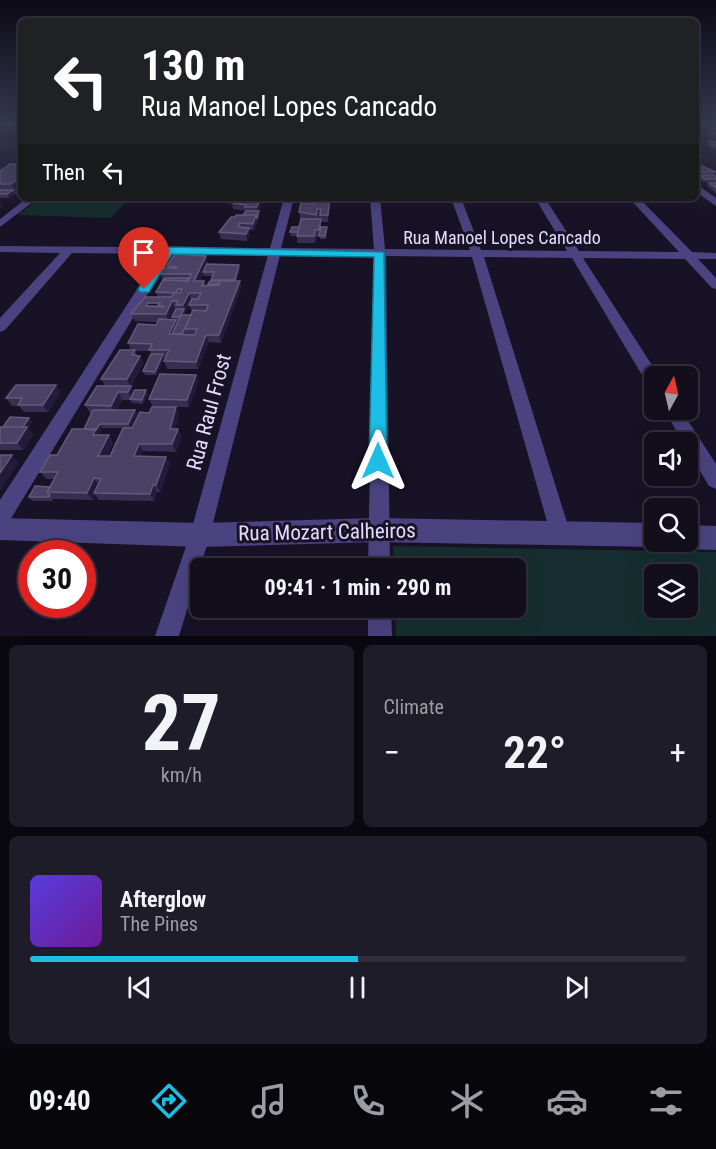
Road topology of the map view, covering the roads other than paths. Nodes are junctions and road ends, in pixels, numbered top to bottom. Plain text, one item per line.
1 (699, 189) edge
2 (29, 201) edge
3 (288, 201) edge
4 (375, 201) edge
5 (457, 201) edge
6 (542, 201) edge
7 (637, 201) edge
8 (716, 203) edge
9 (0, 224) edge
10 (0, 249) edge
11 (70, 249) junction
12 (168, 251) junction
13 (274, 253) junction
14 (380, 254) junction
15 (477, 254) junction
16 (576, 256) junction
17 (689, 256) junction
18 (716, 256) edge
19 (716, 285) edge
20 (0, 327) edge
21 (645, 366) edge
22 (678, 420) edge
23 (716, 480) edge
24 (0, 519) edge
25 (0, 529) edge
26 (378, 530) junction
27 (560, 532) junction
28 (200, 535) junction
29 (644, 536) edge
30 (698, 537) edge
31 (716, 538) edge
32 (379, 558) edge
33 (380, 618) edge
34 (167, 636) edge
35 (380, 636) edge

1 - 8 street
2 - 9 street
3 - 13 street, Rua Raul Frost
4 - 14 street
5 - 15 street
6 - 16 street
7 - 17 street
10 - 11 street, Rua Manoel Lopes Cancado
11 - 12 street, Rua Manoel Lopes Cancado
11 - 20 street
12 - 13 street, Rua Manoel Lopes Cancado
12 - 24 street
13 - 14 street, Rua Manoel Lopes Cancado
13 - 28 street, Rua Raul Frost
14 - 15 street, Rua Manoel Lopes Cancado
14 - 26 street
15 - 16 street, Rua Manoel Lopes Cancado
15 - 27 street
16 - 17 street, Rua Manoel Lopes Cancado
16 - 21 street
17 - 18 street, Rua Manoel Lopes Cancado
17 - 19 street
22 - 23 street
25 - 28 street, Rua Mozart Calheiros
26 - 27 street, Rua Mozart Calheiros
26 - 28 street, Rua Mozart Calheiros
26 - 32 street
27 - 29 street, Rua Mozart Calheiros
28 - 34 street, Rua Raul Frost
30 - 31 street
33 - 35 street

